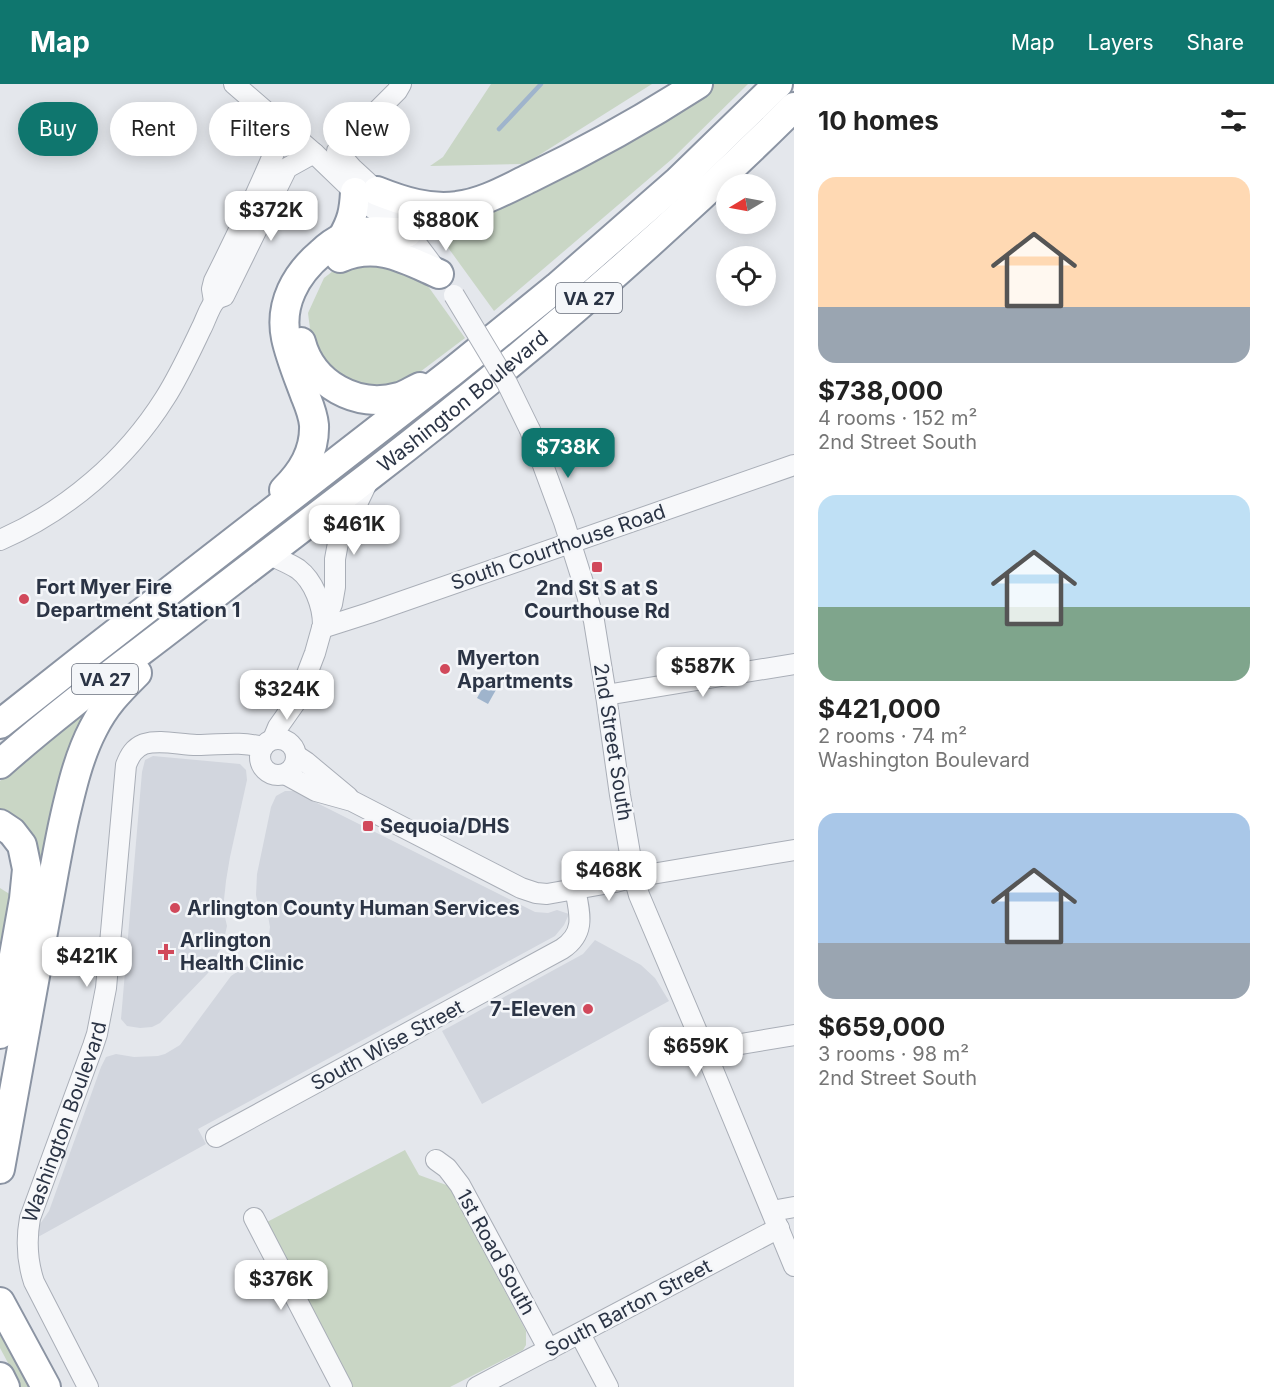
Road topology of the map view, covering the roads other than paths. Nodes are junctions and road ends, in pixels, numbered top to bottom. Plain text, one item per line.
1 (234, 84) edge
2 (401, 84) edge
3 (698, 84) edge
4 (778, 84) edge
5 (254, 102) edge
6 (794, 107) edge
7 (311, 150) edge
8 (314, 153) junction
9 (273, 156) edge
10 (357, 183) junction
11 (407, 233) junction
12 (342, 238) junction
13 (447, 284) junction
14 (214, 301) junction
15 (452, 372) junction
16 (794, 465) edge
17 (372, 474) junction
18 (0, 540) edge
19 (570, 542) junction
20 (228, 547) junction
21 (268, 554) junction
22 (213, 596) junction
23 (322, 628) junction
24 (794, 664) edge
25 (606, 695) junction
26 (0, 724) edge
27 (277, 750) junction
28 (0, 764) edge
29 (352, 801) junction
30 (0, 824) edge
31 (794, 850) edge
32 (634, 877) junction
33 (575, 889) junction
34 (0, 1034) edge
35 (794, 1035) edge
36 (706, 1053) junction
37 (216, 1137) dead end
38 (436, 1160) dead end
39 (0, 1169) edge
40 (794, 1208) edge
41 (254, 1218) dead end
42 (775, 1219) junction
43 (794, 1266) edge
44 (0, 1302) edge
45 (580, 1334) junction
46 (549, 1350) junction
47 (0, 1377) edge
48 (5, 1387) edge
49 (46, 1387) edge
50 (88, 1387) edge
51 (342, 1387) edge
52 (477, 1387) edge
53 (608, 1387) edge

1 - 5 street
2 - 10 street
3 - 10 highway
4 - 15 highway, Washington Boulevard / VA 27
6 - 17 highway, Washington Boulevard / VA 27
7 - 8 street
8 - 10 street
8 - 14 street
9 - 14 street
10 - 11 street, 2nd Street South
10 - 12 highway
11 - 12 highway
11 - 13 street, 2nd Street South
12 - 20 highway
13 - 15 highway
13 - 19 street, 2nd Street South, bridge
14 - 18 street
15 - 20 highway, Washington Boulevard / VA 27
16 - 19 street, South Courthouse Road
17 - 21 highway, Washington Boulevard / VA 27
17 - 23 street
19 - 23 street, South Courthouse Road
19 - 25 street, 2nd Street South
20 - 26 highway, Washington Boulevard / VA 27
21 - 22 highway, Washington Boulevard / VA 27
21 - 23 street
22 - 28 highway, Washington Boulevard / VA 27
22 - 39 highway
23 - 27 street
24 - 25 street
25 - 32 street, 2nd Street South
27 - 29 street
27 - 29 street
27 - 50 street, Washington Boulevard
29 - 33 street
30 - 34 highway
31 - 32 street
32 - 33 street
32 - 36 street, 2nd Street South
33 - 37 street, South Wise Street
35 - 36 street
36 - 42 street, 2nd Street South
38 - 46 street, 1st Road South
40 - 42 street, South Barton Street
41 - 51 street
42 - 43 street, 2nd Street South
42 - 45 street, South Barton Street
44 - 49 highway
45 - 46 street, South Barton Street
45 - 53 street
46 - 52 street, South Barton Street
47 - 48 highway

